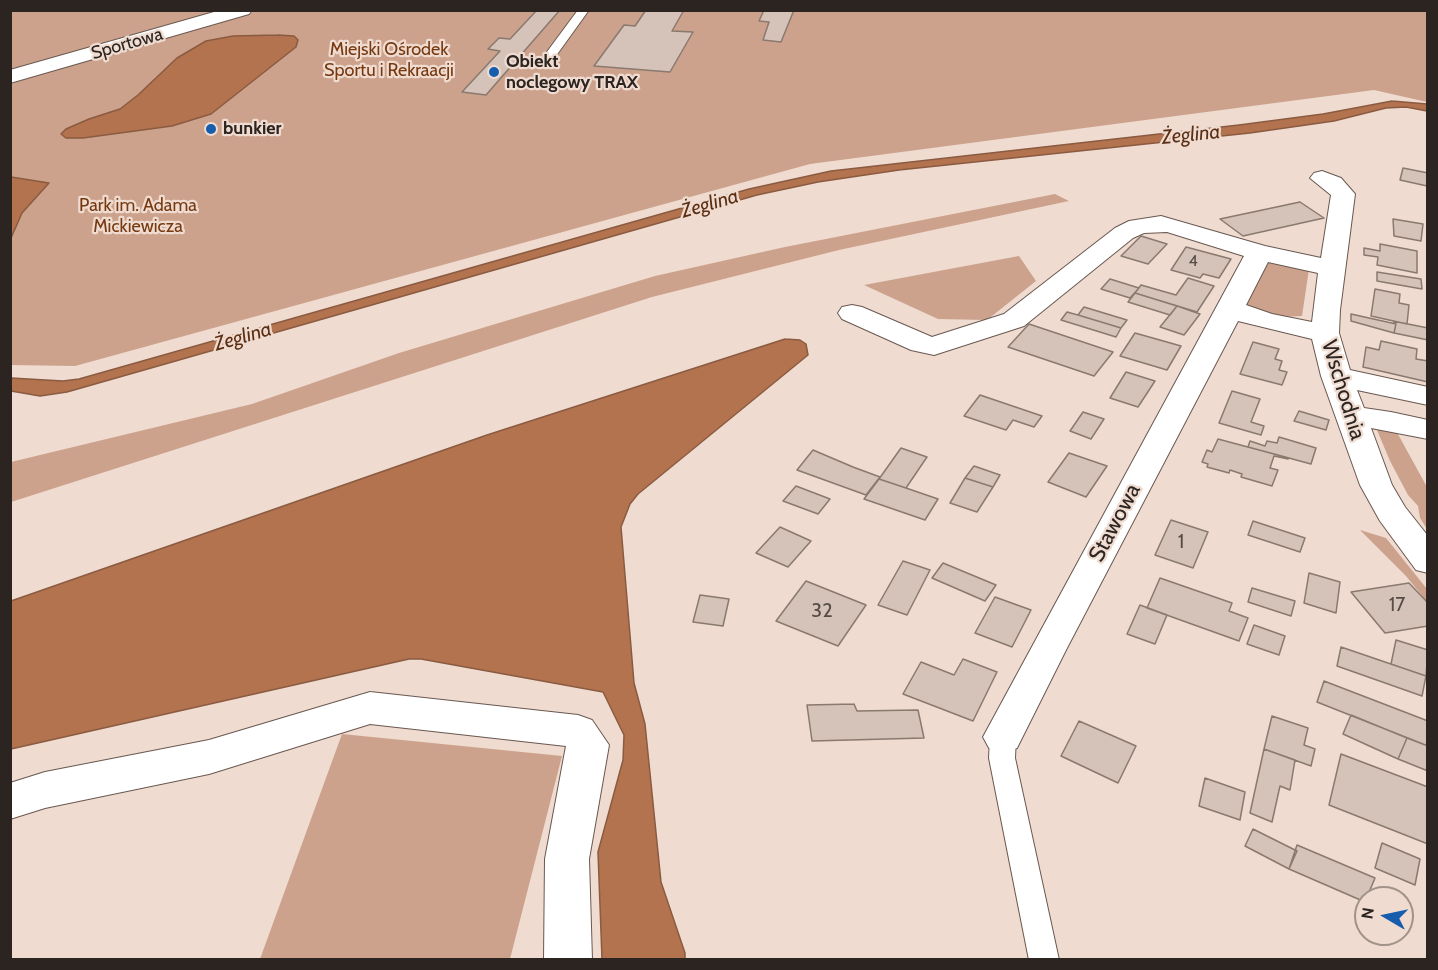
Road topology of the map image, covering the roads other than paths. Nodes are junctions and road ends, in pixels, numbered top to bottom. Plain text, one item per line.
1 (243, 10) edge
2 (584, 10) edge
3 (544, 64) dead end
4 (10, 77) edge
5 (1322, 178) dead end
6 (1258, 252) junction
7 (1333, 270) junction
8 (1229, 309) junction
9 (852, 313) dead end
10 (1325, 333) junction
11 (1336, 376) junction
12 (1428, 396) edge
13 (1350, 416) junction
14 (1428, 430) edge
15 (1428, 561) edge
16 (1004, 737) joint
17 (10, 801) edge
18 (568, 960) edge
19 (1044, 960) edge

1 - 4 street, Sportowa
2 - 3 lane
5 - 7 street, Wschodnia
6 - 7 street
6 - 8 street, Stawowa
6 - 9 street
7 - 10 street, Wschodnia
8 - 10 street
8 - 16 street, Stawowa
10 - 11 street, Wschodnia
11 - 12 street
11 - 13 street, Wschodnia
13 - 14 street
13 - 15 street, Wschodnia
16 - 19 lane
17 - 18 street

